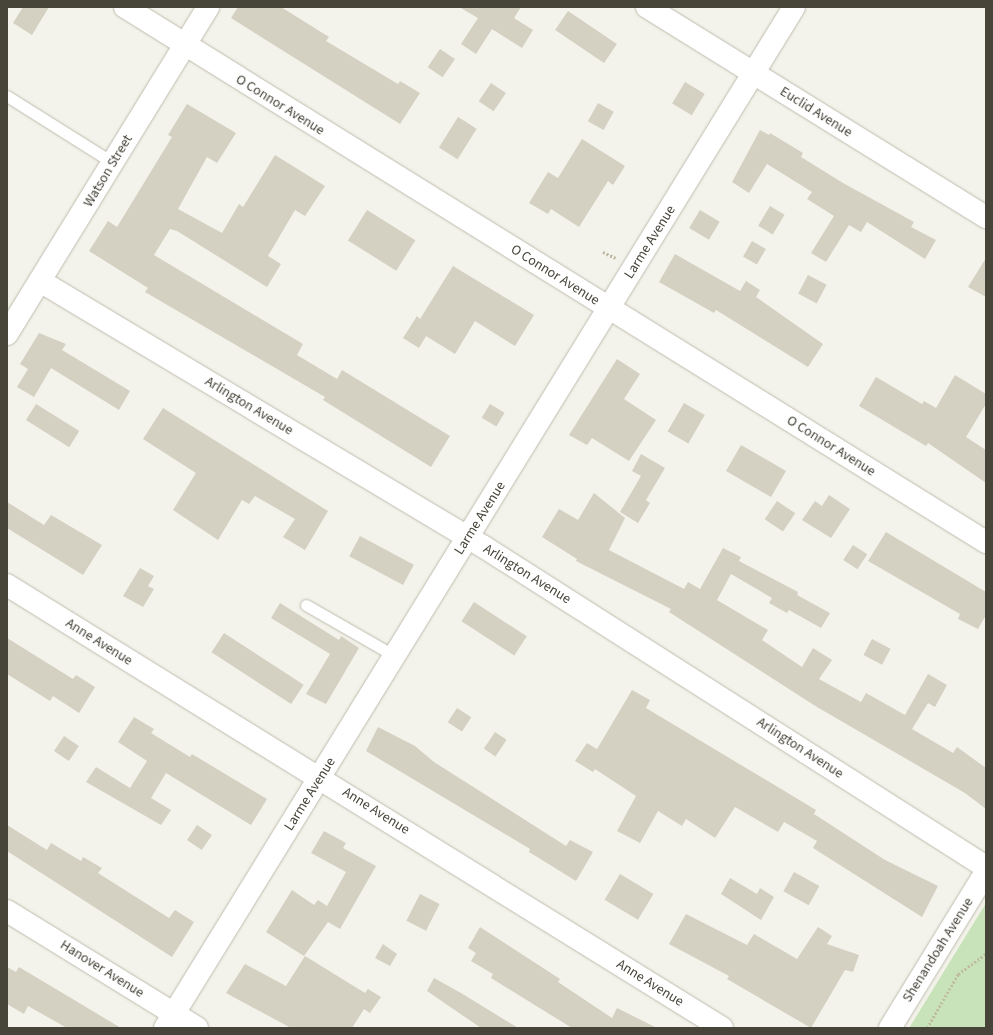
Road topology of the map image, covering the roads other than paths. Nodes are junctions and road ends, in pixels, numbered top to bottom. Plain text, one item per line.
1 (125, 7) edge
2 (208, 7) edge
3 (646, 7) edge
4 (794, 7) edge
5 (184, 46) junction
6 (754, 74) junction
7 (7, 96) edge
8 (112, 162) junction
9 (986, 217) edge
10 (40, 281) junction
11 (609, 308) junction
12 (7, 334) edge
13 (468, 537) junction
14 (986, 542) edge
15 (7, 585) edge
16 (306, 605) dead end
17 (395, 656) junction
18 (321, 777) junction
19 (986, 867) edge
20 (986, 872) edge
21 (7, 911) edge
22 (169, 1021) edge
23 (197, 1028) edge
24 (722, 1028) edge
25 (890, 1028) edge

1 - 5 street, O Connor Avenue
2 - 5 street, Watson Street
3 - 6 street, Euclid Avenue
4 - 6 street, Larme Avenue
5 - 8 street, Watson Street
5 - 11 street, O Connor Avenue
6 - 9 street, Euclid Avenue
6 - 11 street, Larme Avenue
7 - 8 lane
8 - 10 street, Watson Street
10 - 12 street, Watson Street
10 - 13 street, Arlington Avenue
11 - 13 street, Larme Avenue
11 - 14 street, O Connor Avenue
13 - 17 street, Larme Avenue
13 - 19 street, Arlington Avenue
15 - 18 street, Anne Avenue
16 - 17 lane
17 - 18 street, Larme Avenue
18 - 22 street, Larme Avenue
18 - 24 street, Anne Avenue
20 - 25 street, Shenandoah Avenue
21 - 22 street, Hanover Avenue
22 - 23 street, Hanover Avenue

